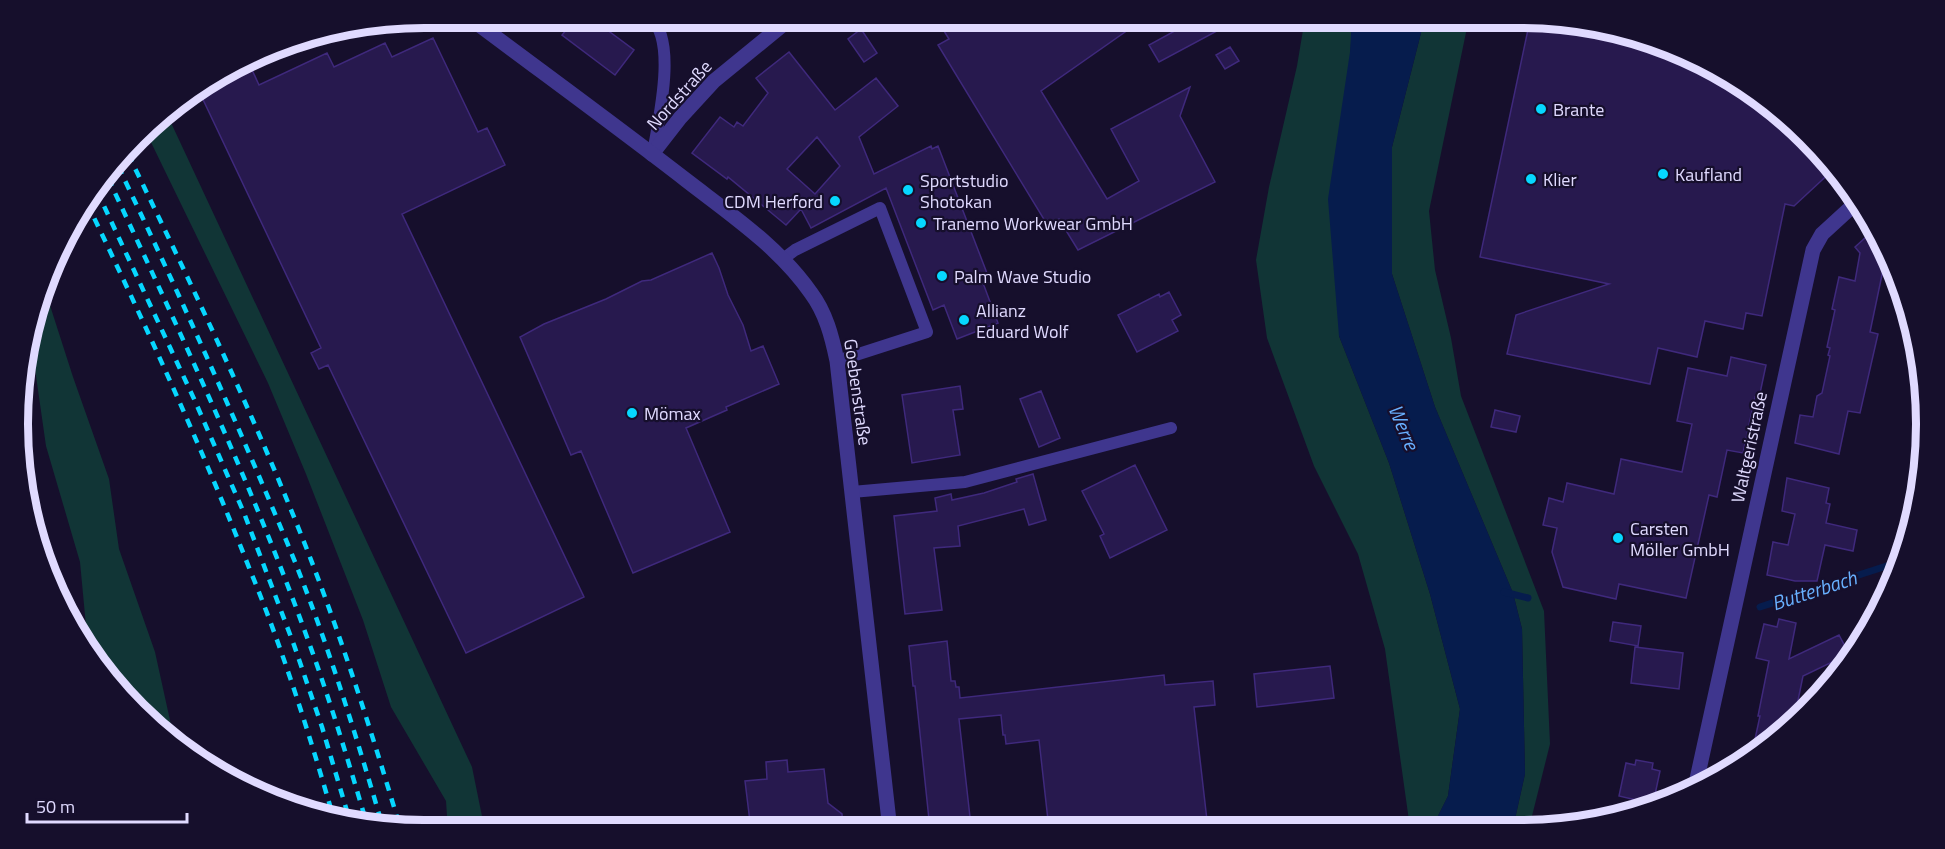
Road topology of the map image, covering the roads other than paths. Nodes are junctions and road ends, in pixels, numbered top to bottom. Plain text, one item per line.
1 (483, 28) edge
2 (658, 28) edge
3 (779, 28) edge
4 (652, 154) junction
5 (1852, 207) edge
6 (783, 259) junction
7 (837, 361) junction
8 (1171, 428) dead end
9 (852, 492) junction
10 (1697, 779) edge
11 (889, 820) edge

1 - 4 street, Goebenstraße
2 - 4 lane
3 - 4 street, Nordstraße
4 - 6 street, Goebenstraße
5 - 10 street, Waltgeristraße
6 - 7 street, Goebenstraße
6 - 7 lane
7 - 9 street, Goebenstraße
8 - 9 lane
9 - 11 street, Goebenstraße

